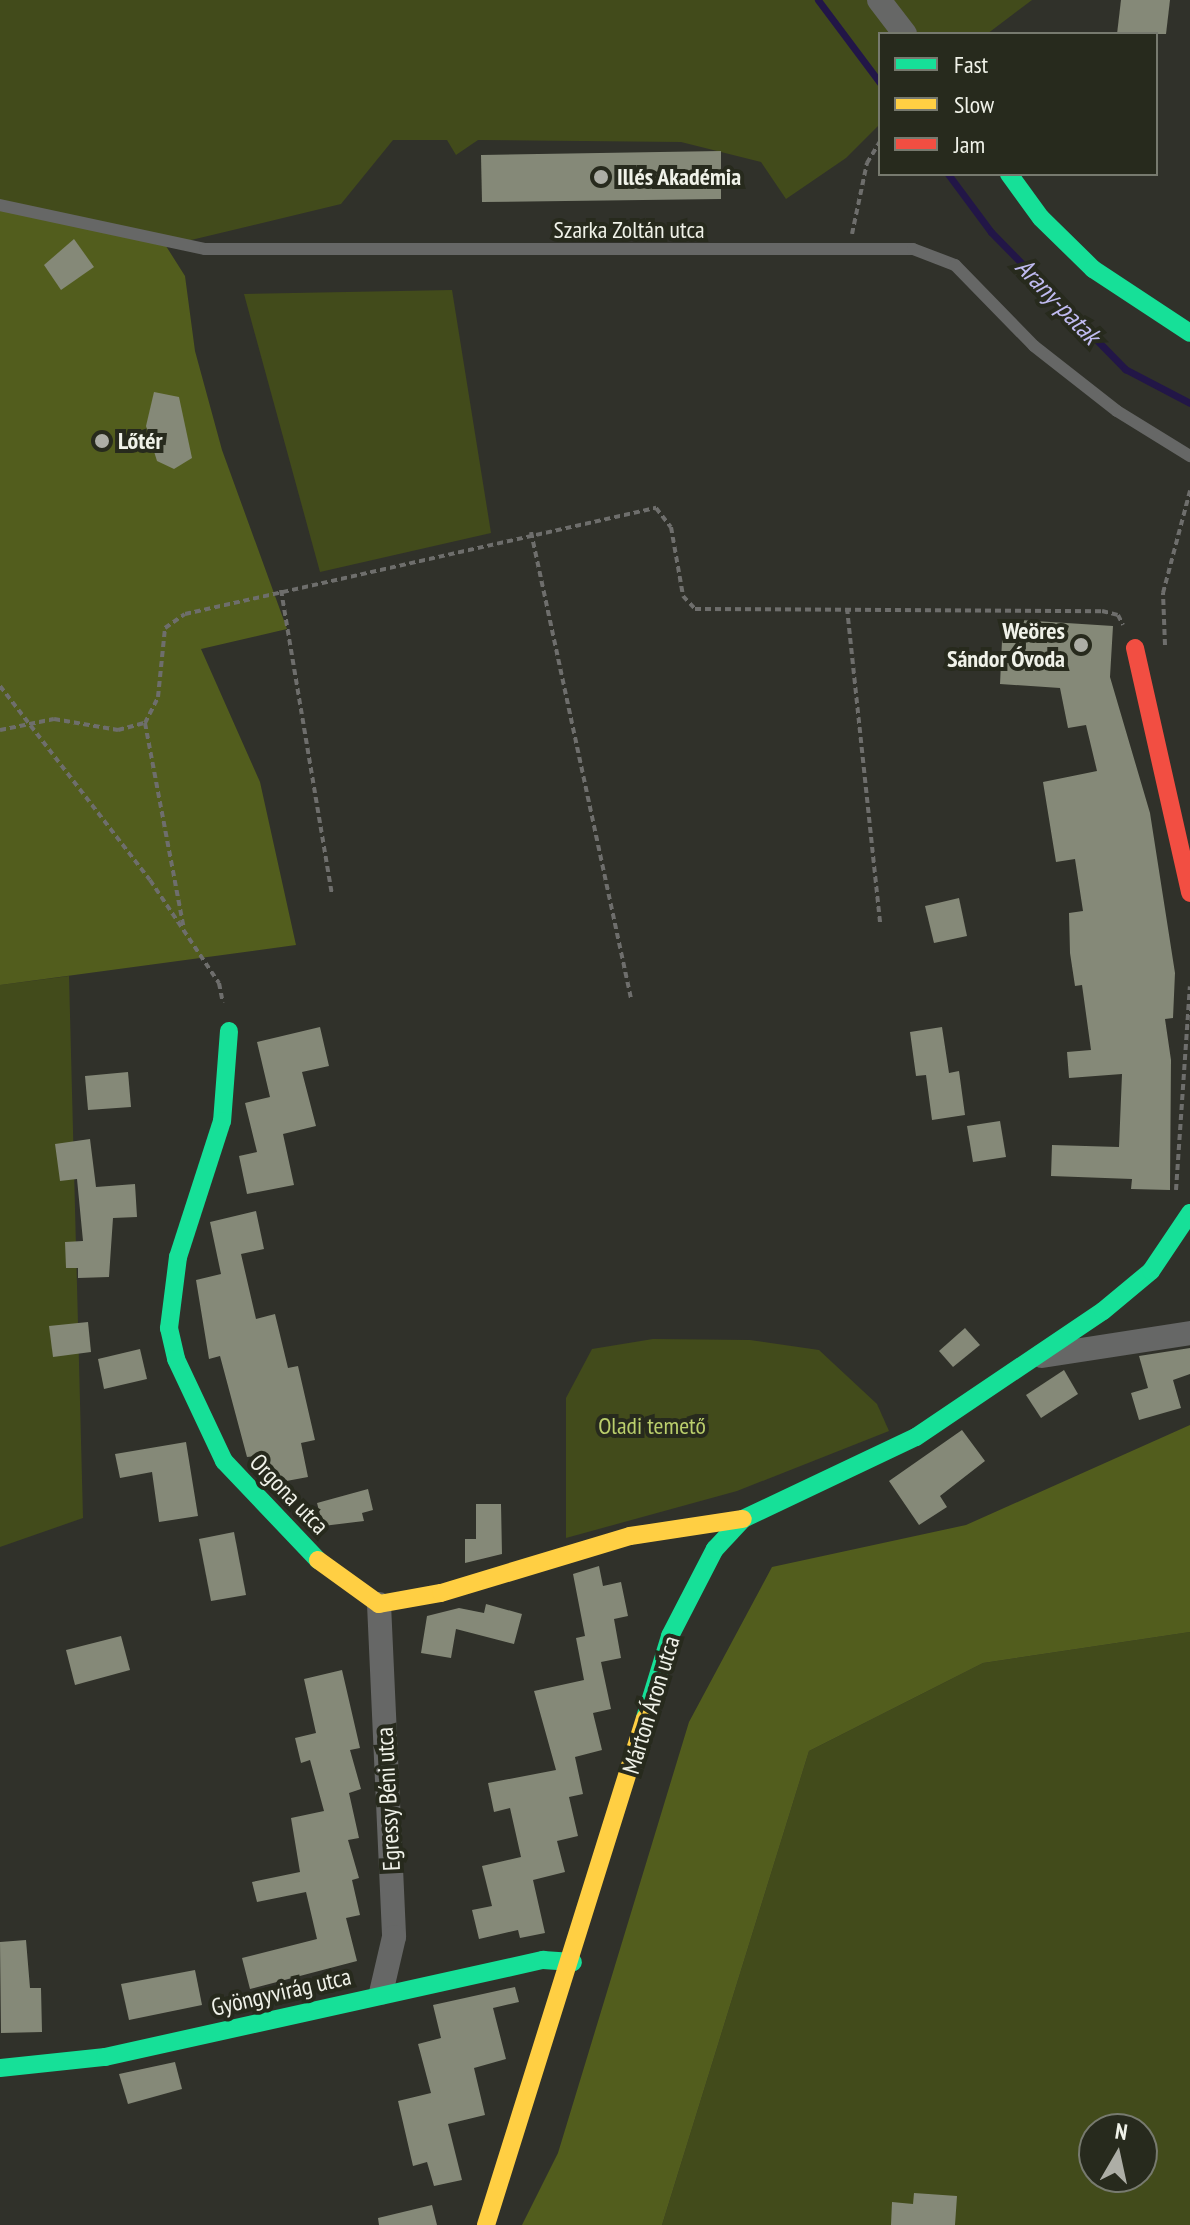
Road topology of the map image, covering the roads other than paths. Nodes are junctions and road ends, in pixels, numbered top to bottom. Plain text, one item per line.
1 (879, 0) edge
2 (903, 32) edge
3 (1010, 176) edge
4 (0, 205) edge
5 (1190, 333) edge
6 (1190, 456) edge
7 (1135, 648) road end
8 (1190, 893) edge
9 (229, 1031) road end
10 (1190, 1213) edge
11 (1190, 1333) edge
12 (1036, 1357) junction
13 (743, 1519) junction
14 (379, 1604) junction
15 (573, 1962) junction
16 (381, 1993) junction
17 (0, 2068) edge
18 (486, 2225) edge

1 - 2 street
3 - 5 street
4 - 6 lane, Szarka Zoltán utca
7 - 8 street
9 - 14 street, Orgona utca
10 - 12 street, Márton Áron utca
11 - 12 street, Márton Áron utca
12 - 13 street, Márton Áron utca
13 - 14 street
13 - 15 street, Márton Áron utca
14 - 16 street, Egressy Béni utca
15 - 16 street, Gyöngyvirág utca
15 - 18 street, Márton Áron utca
16 - 17 street, Gyöngyvirág utca

